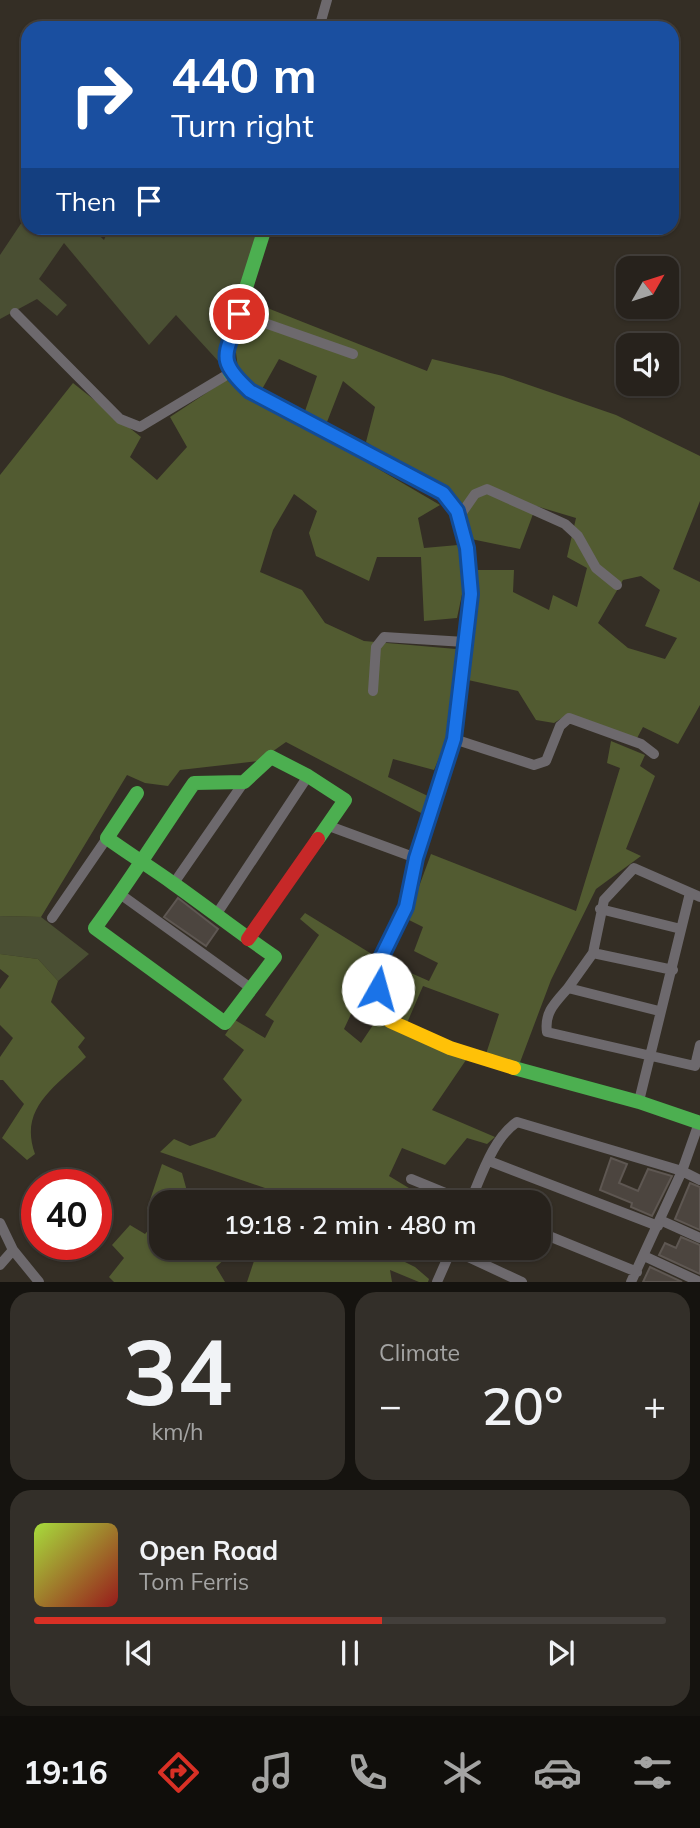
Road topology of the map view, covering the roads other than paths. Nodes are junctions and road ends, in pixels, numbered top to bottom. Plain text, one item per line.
1 (327, 0) edge
2 (321, 21) edge
3 (263, 235) edge
4 (15, 313) dead end
5 (239, 314) junction
6 (353, 354) dead end
7 (230, 373) junction
8 (459, 517) junction
9 (617, 585) dead end
10 (465, 642) junction
11 (373, 691) dead end
12 (454, 739) junction
13 (654, 754) dead end
14 (308, 775) junction
15 (244, 782) junction
16 (137, 793) dead end
17 (329, 826) junction
18 (107, 838) junction
19 (416, 858) junction
20 (141, 862) junction
21 (174, 883) junction
22 (120, 894) junction
23 (695, 895) edge
24 (600, 909) junction
25 (216, 915) junction
26 (52, 918) dead end
27 (681, 929) junction
28 (248, 939) junction
29 (593, 953) junction
30 (673, 970) junction
31 (568, 988) junction
32 (252, 989) junction
33 (659, 1011) junction
34 (700, 1045) edge
35 (650, 1055) junction
36 (639, 1101) junction
37 (700, 1123) edge
38 (489, 1161) junction
39 (682, 1171) junction
40 (411, 1179) dead end
41 (700, 1180) edge
42 (438, 1190) edge
43 (474, 1190) edge
44 (0, 1223) edge
45 (659, 1223) junction
46 (551, 1237) edge
47 (700, 1238) edge
48 (13, 1251) junction
49 (644, 1256) junction
50 (447, 1260) edge
51 (475, 1260) edge
52 (0, 1265) edge
53 (637, 1272) junction
54 (39, 1282) edge
55 (437, 1282) edge
56 (522, 1282) edge
57 (631, 1282) edge
58 (700, 1282) edge

1 - 2 street
3 - 5 street
4 - 7 street
5 - 6 street
5 - 7 street
7 - 8 street
8 - 9 street
8 - 10 street
10 - 11 street
10 - 12 street
12 - 13 street
12 - 19 street
14 - 15 street
14 - 17 street
14 - 25 street
15 - 20 street
15 - 21 street
16 - 18 street
17 - 19 street
17 - 28 street
18 - 20 street
18 - 26 street
19 - 36 street
20 - 21 street
20 - 22 street
21 - 25 street
22 - 32 street
22 - 32 street
23 - 24 street
23 - 27 street
24 - 27 street
24 - 29 street
25 - 28 street
27 - 30 street
28 - 32 street
29 - 30 street
29 - 31 street
30 - 33 street
31 - 33 street
31 - 35 street
33 - 35 street
34 - 35 street
35 - 36 street
36 - 37 street
37 - 39 street
38 - 39 street
38 - 43 street
38 - 45 street
39 - 41 street
39 - 45 street
40 - 42 street
44 - 48 street
45 - 47 street
45 - 49 street
46 - 53 street
48 - 52 street
48 - 54 street
49 - 53 street
49 - 58 street
50 - 55 street
51 - 56 street
53 - 57 street

